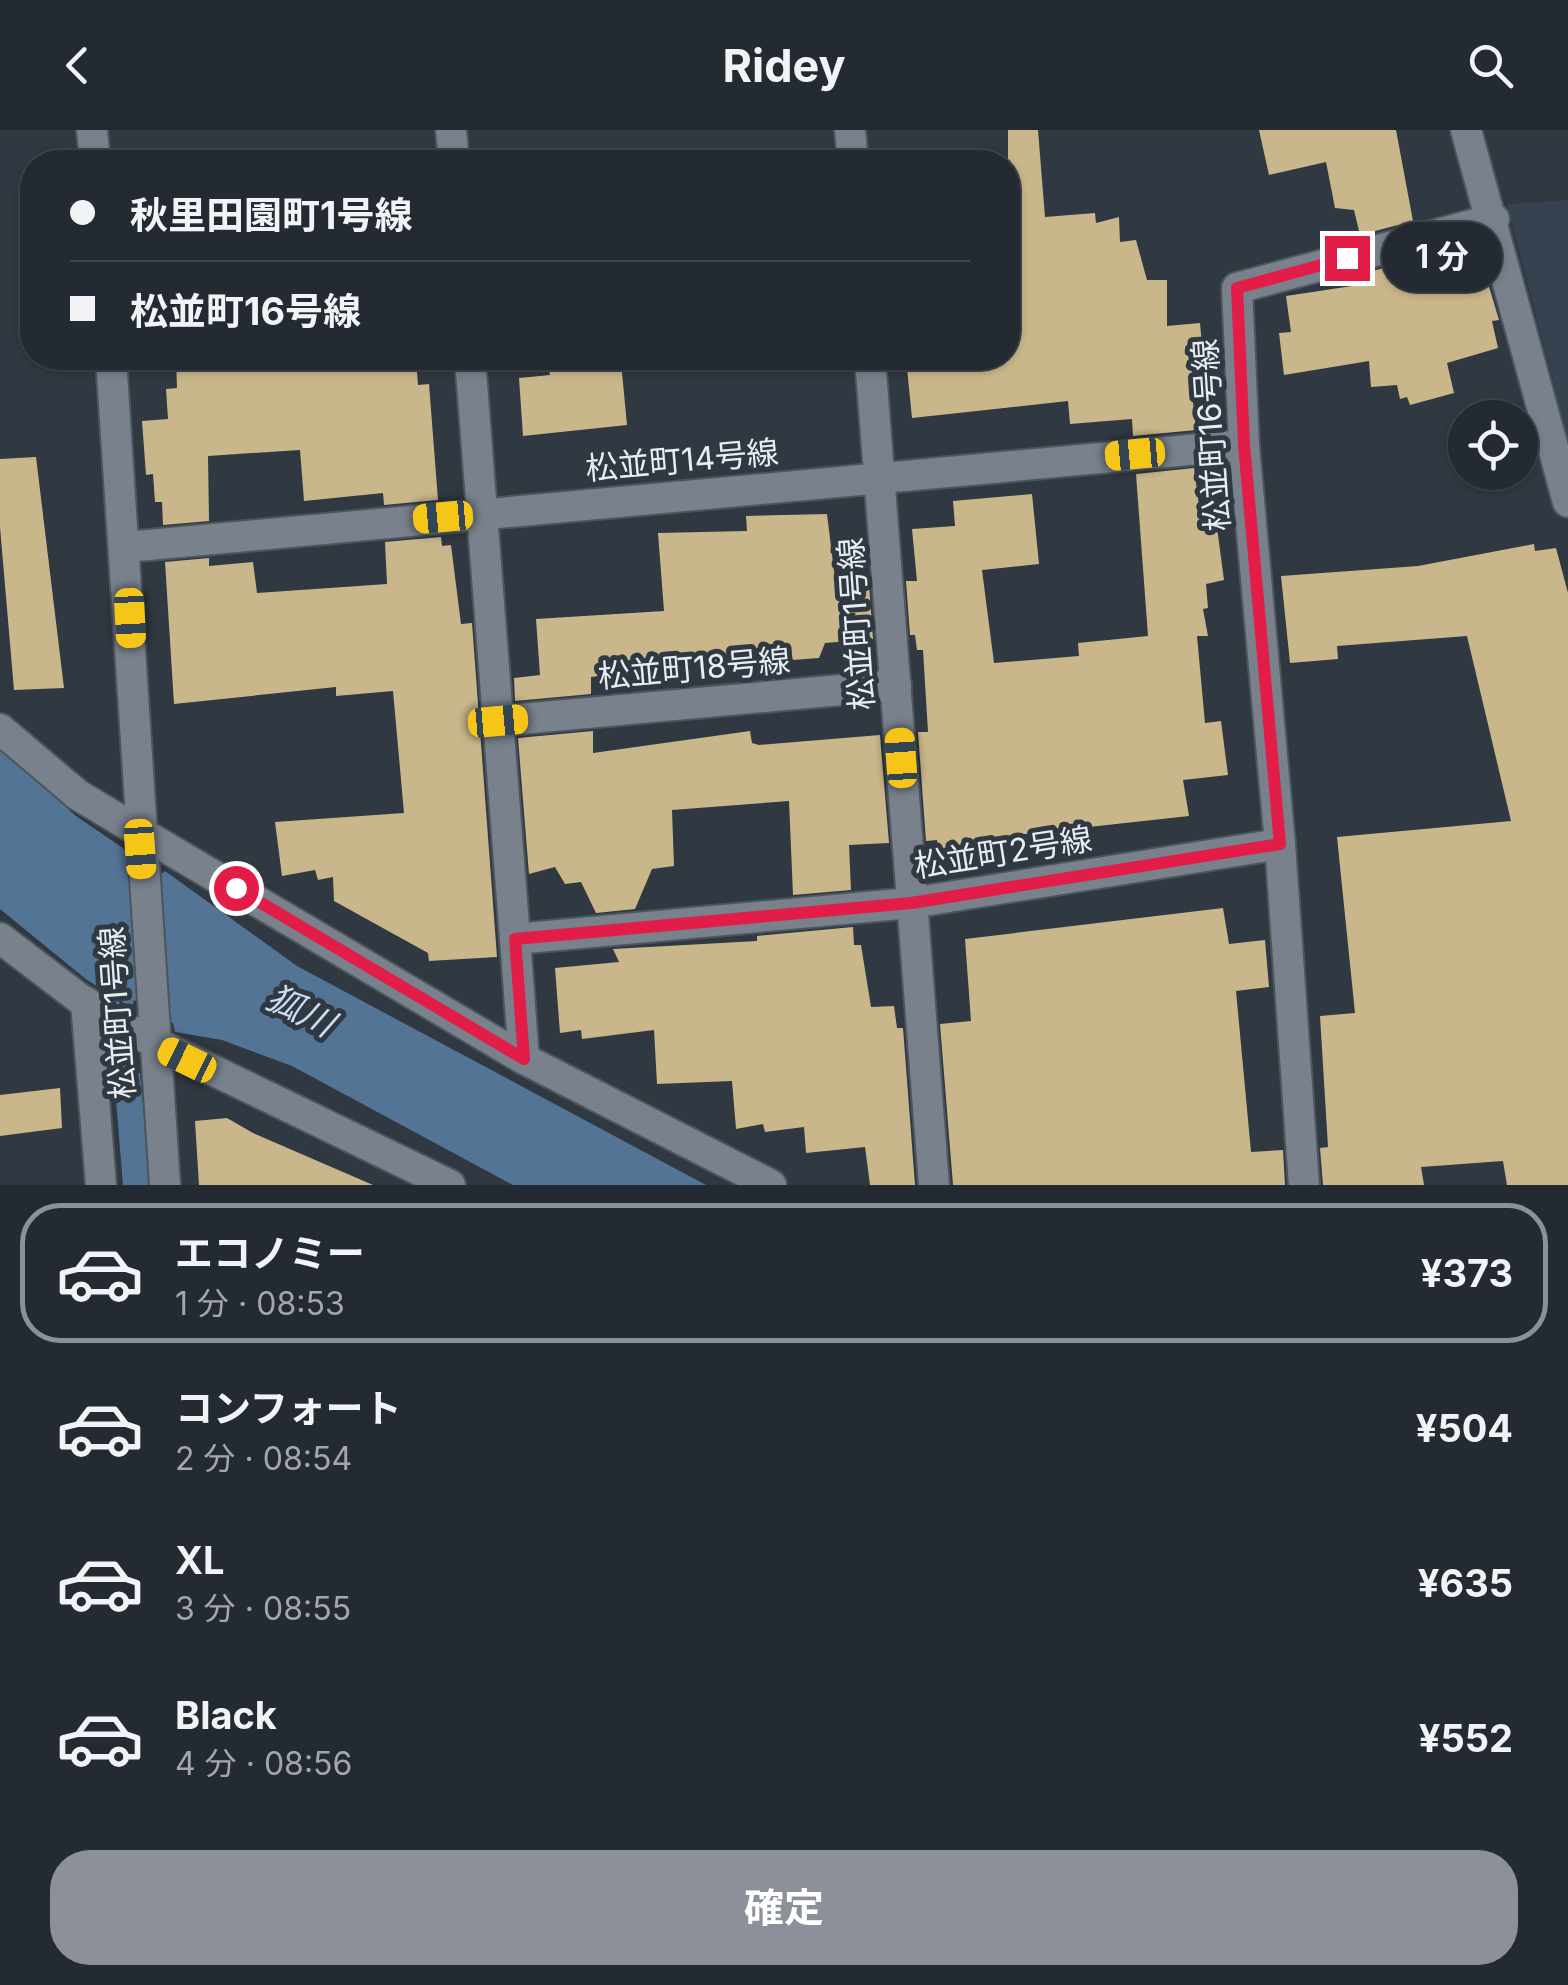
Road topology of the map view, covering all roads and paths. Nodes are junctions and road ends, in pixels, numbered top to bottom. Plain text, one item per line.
1 (1466, 130) edge
2 (1494, 218) junction
3 (112, 370) edge
4 (471, 370) edge
5 (871, 370) edge
6 (1244, 445) junction
7 (881, 476) junction
8 (1568, 502) edge
9 (482, 514) junction
10 (126, 547) junction
11 (896, 685) junction
12 (498, 721) junction
13 (0, 729) edge
14 (140, 840) junction
15 (1280, 844) junction
16 (911, 903) junction
17 (0, 938) edge
18 (515, 939) junction
19 (95, 1010) junction
20 (149, 1036) junction
21 (524, 1059) junction
22 (100, 1185) edge
23 (165, 1185) edge
24 (450, 1185) edge
25 (771, 1185) edge
26 (934, 1185) edge
27 (1304, 1185) edge

1 - 2 street
2 - 6 street, 松並町16号線
2 - 8 street
3 - 10 street, 松並町1号線
4 - 9 street
5 - 7 street, 松並町1号線
6 - 7 street, 松並町14号線
6 - 15 street, 松並町16号線
7 - 9 street, 松並町14号線
7 - 11 street, 松並町1号線
9 - 10 street, 松並町14号線
9 - 12 street
10 - 14 street, 松並町1号線
11 - 12 street, 松並町18号線
11 - 16 street, 松並町1号線
12 - 18 street
13 - 14 street
14 - 20 street, 松並町1号線
14 - 21 street
15 - 16 street, 松並町2号線
15 - 27 street
16 - 18 street, 松並町2号線
16 - 26 street, 松並町1号線
17 - 19 street
18 - 21 street
19 - 20 street
19 - 22 street
20 - 23 street, 松並町1号線
20 - 24 street
21 - 25 street

